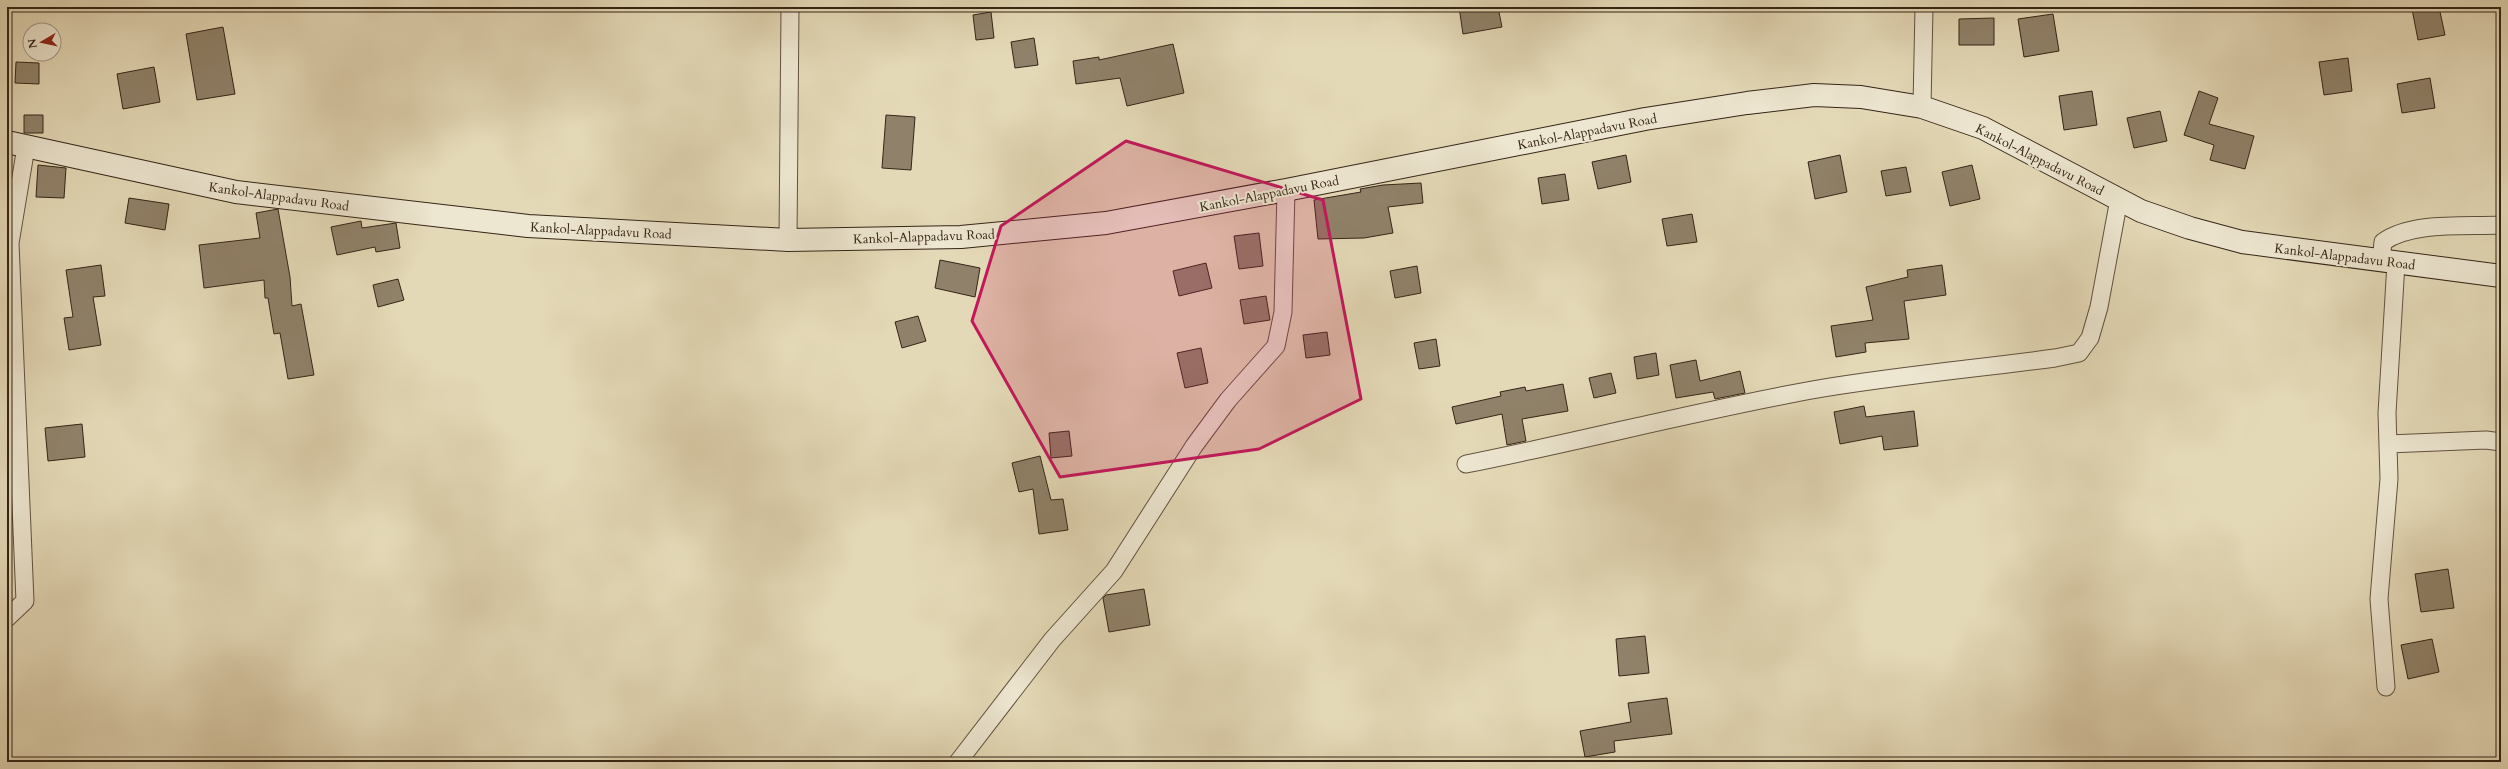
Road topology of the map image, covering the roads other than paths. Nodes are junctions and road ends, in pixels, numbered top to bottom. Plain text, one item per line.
1 (790, 7) edge
2 (1924, 7) edge
3 (1922, 107) junction
4 (16, 145) edge
5 (1286, 190) junction
6 (2120, 199) junction
7 (2501, 225) edge
8 (788, 240) junction
9 (2388, 262) junction
10 (2501, 276) edge
11 (2501, 442) edge
12 (2388, 444) junction
13 (1466, 464) dead end
14 (7, 618) edge
15 (2386, 687) dead end
16 (958, 762) edge

1 - 8 street
2 - 3 street
3 - 5 main road, Kankol-Alappadavu Road
3 - 6 main road, Kankol-Alappadavu Road
4 - 8 main road, Kankol-Alappadavu Road
4 - 14 street
5 - 8 main road, Kankol-Alappadavu Road
5 - 16 street
6 - 9 main road, Kankol-Alappadavu Road
6 - 13 street
7 - 9 street
9 - 10 main road, Kankol-Alappadavu Road
9 - 12 street
11 - 12 street
12 - 15 street

